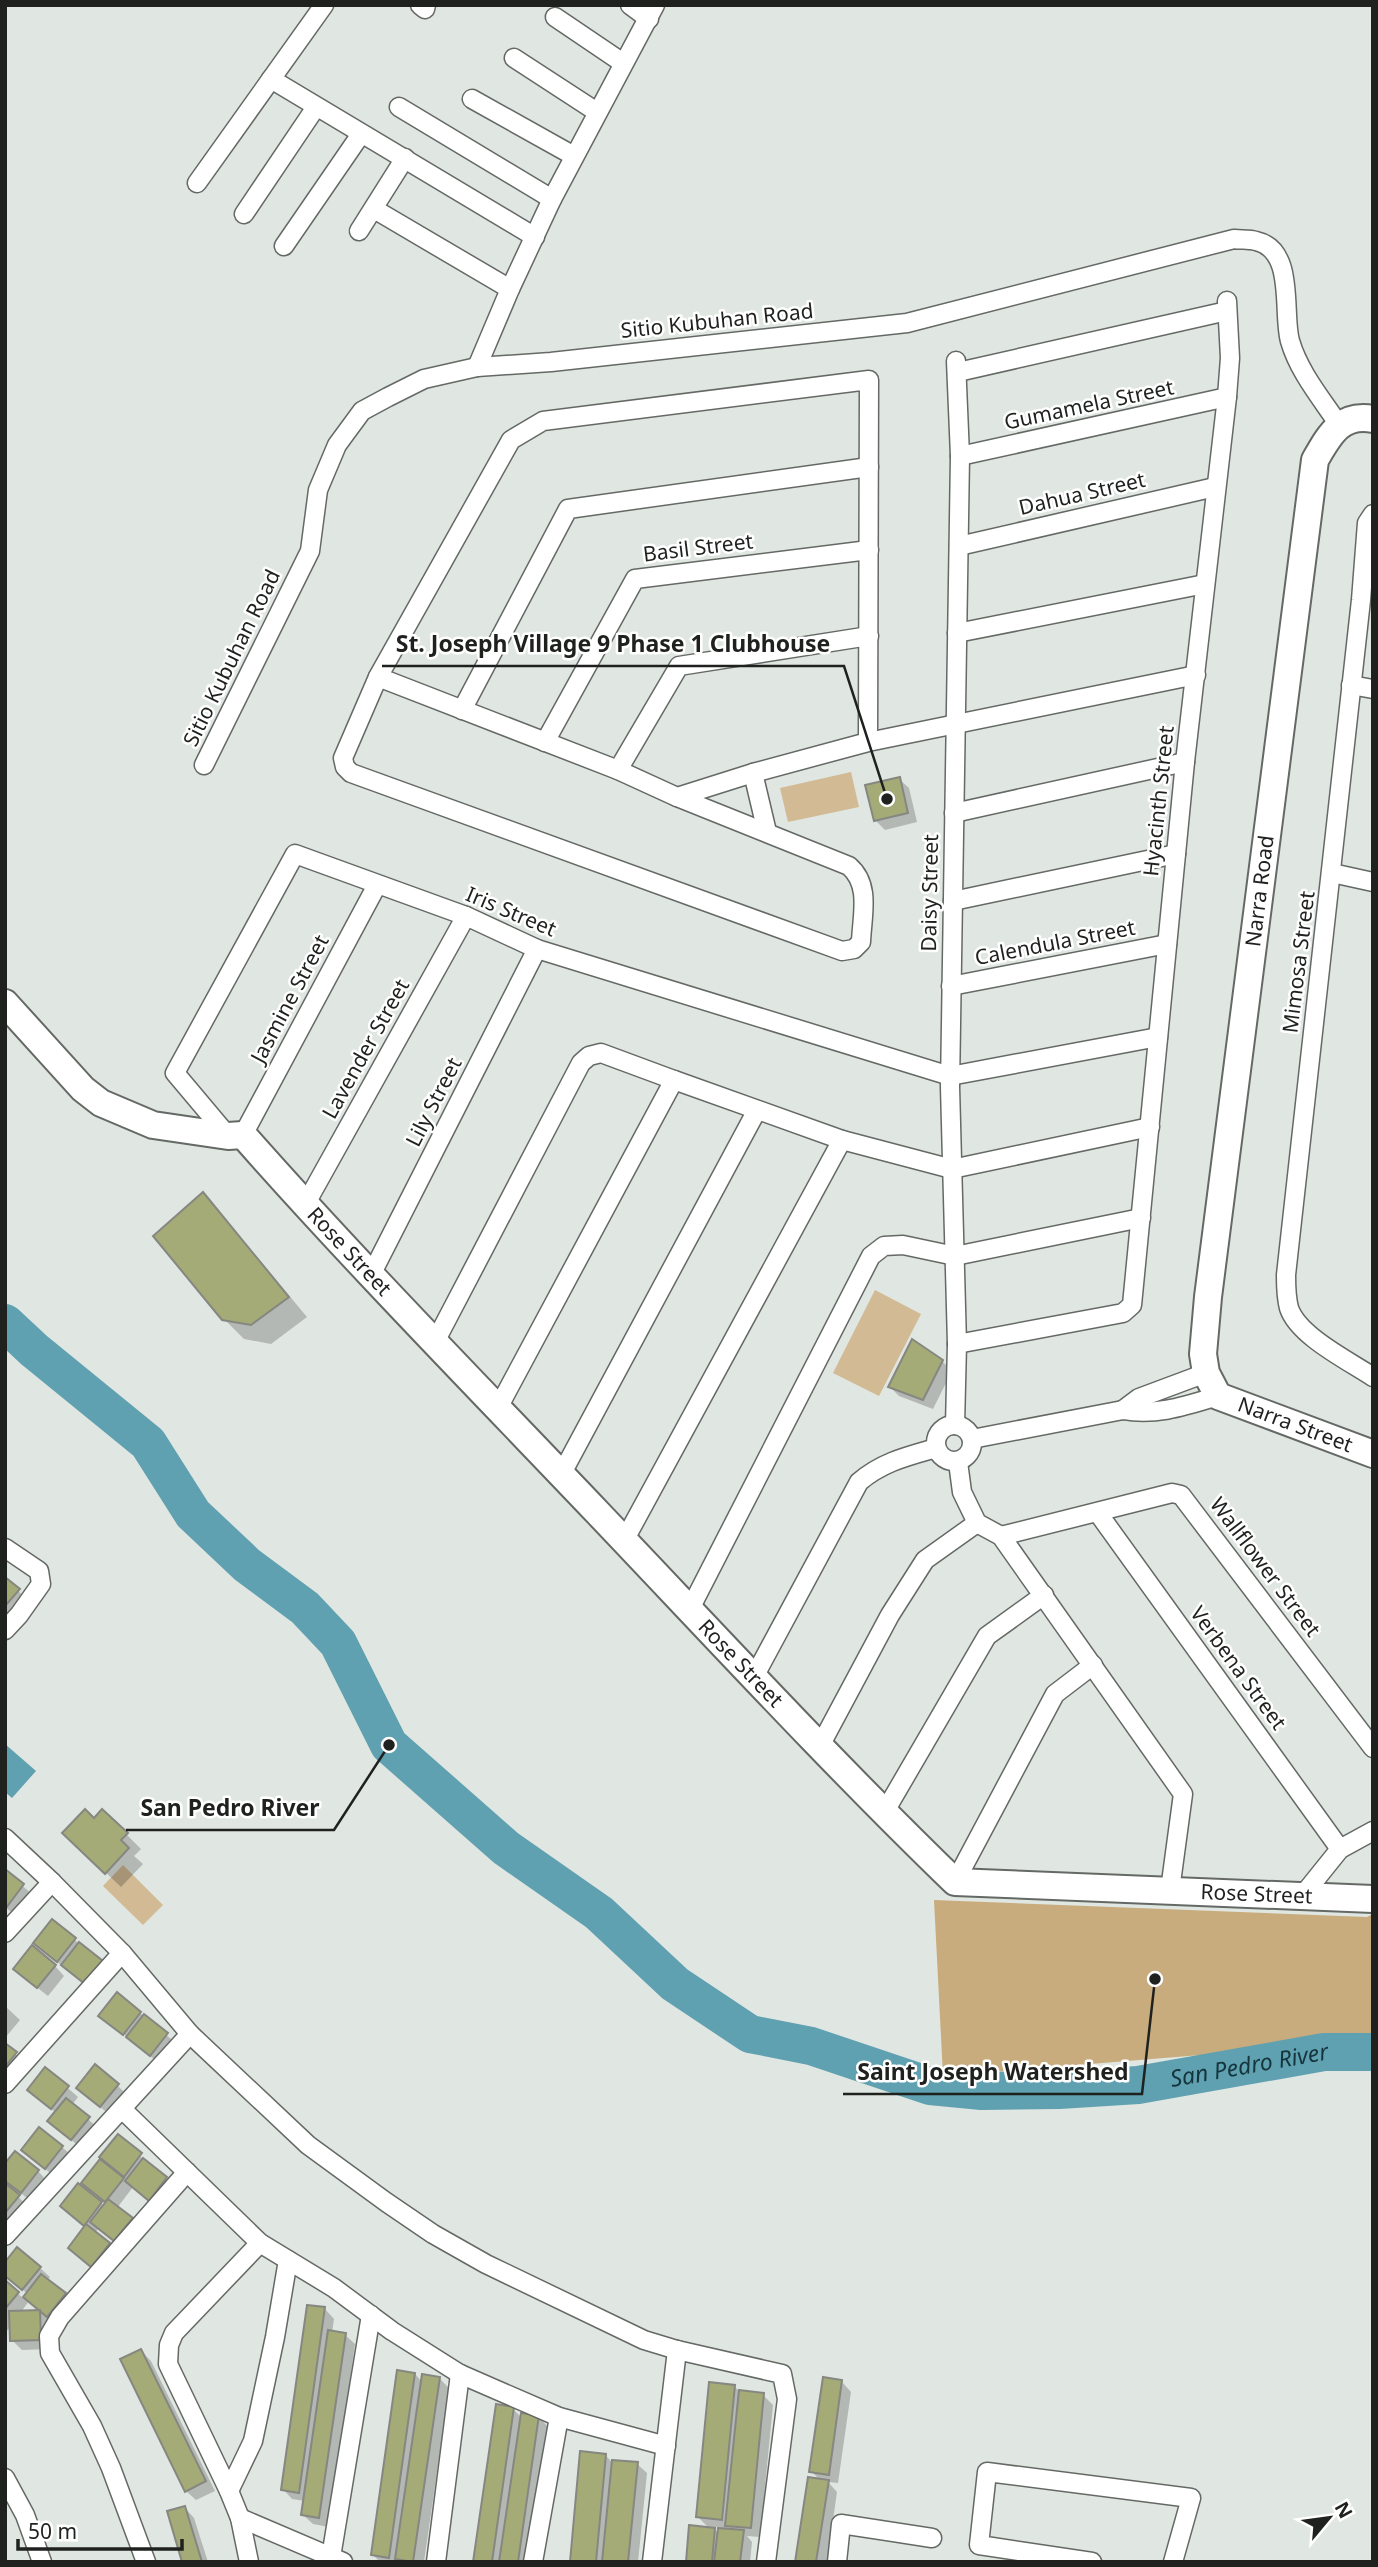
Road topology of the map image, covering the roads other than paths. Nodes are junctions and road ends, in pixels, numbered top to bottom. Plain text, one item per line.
1 (324, 5) edge
2 (630, 5) edge
3 (652, 12) edge
4 (555, 17) dead end
5 (514, 58) dead end
6 (623, 63) junction
7 (271, 79) junction
8 (472, 99) dead end
9 (316, 107) junction
10 (399, 107) dead end
11 (597, 112) junction
12 (361, 134) junction
13 (574, 156) junction
14 (405, 158) junction
15 (197, 183) dead end
16 (552, 199) junction
17 (374, 209) junction
18 (244, 215) dead end
19 (359, 232) dead end
20 (535, 237) junction
21 (284, 246) dead end
22 (510, 289) junction
23 (957, 367) joint
24 (477, 368) junction
25 (1227, 397) junction
26 (1373, 419) edge
27 (1339, 425) junction
28 (960, 456) junction
29 (869, 467) junction
30 (1215, 487) junction
31 (1373, 513) edge
32 (959, 546) junction
33 (869, 550) junction
34 (1205, 584) junction
35 (1367, 600) edge
36 (957, 633) junction
37 (869, 636) junction
38 (1196, 675) junction
39 (378, 677) junction
40 (1351, 685) junction
41 (1373, 688) edge
42 (462, 710) junction
43 (955, 723) junction
44 (545, 742) junction
45 (868, 742) junction
46 (1185, 762) junction
47 (204, 765) dead end
48 (618, 770) junction
49 (753, 773) junction
50 (677, 797) junction
51 (954, 813) junction
52 (767, 832) junction
53 (1176, 854) junction
54 (1332, 873) junction
55 (1373, 882) edge
56 (377, 885) junction
57 (953, 901) junction
58 (466, 916) junction
59 (1167, 944) junction
60 (537, 949) junction
61 (951, 986) junction
62 (5, 1003) edge
63 (1158, 1037) junction
64 (950, 1076) junction
65 (674, 1080) junction
66 (757, 1110) junction
67 (1150, 1127) junction
68 (236, 1135) junction
69 (842, 1140) junction
70 (952, 1170) junction
71 (305, 1205) junction
72 (1141, 1218) junction
73 (955, 1256) junction
74 (371, 1275) junction
75 (435, 1342) junction
76 (957, 1344) junction
77 (1206, 1373) junction
78 (1373, 1377) edge
79 (1218, 1396) junction
80 (498, 1408) junction
81 (1123, 1410) junction
82 (955, 1425) junction
83 (972, 1439) junction
84 (936, 1448) junction
85 (1373, 1454) edge
86 (958, 1462) junction
87 (561, 1475) junction
88 (1098, 1513) junction
89 (977, 1523) junction
90 (1001, 1536) junction
91 (624, 1541) junction
92 (5, 1548) edge
93 (1044, 1595) junction
94 (690, 1609) junction
95 (5, 1630) edge
96 (1093, 1665) junction
97 (754, 1677) junction
98 (820, 1746) junction
99 (1373, 1748) edge
100 (884, 1814) junction
101 (1373, 1831) edge
102 (5, 1838) edge
103 (1340, 1849) junction
104 (52, 1882) junction
105 (955, 1882) junction
106 (1170, 1890) junction
107 (1303, 1895) junction
108 (1373, 1899) edge
109 (5, 1933) edge
110 (122, 1953) junction
111 (190, 2034) junction
112 (5, 2084) edge
113 (122, 2109) junction
114 (187, 2172) junction
115 (5, 2236) edge
116 (260, 2243) junction
117 (288, 2260) junction
118 (371, 2315) junction
119 (677, 2350) junction
120 (460, 2374) junction
121 (559, 2417) junction
122 (666, 2446) junction
123 (5, 2478) edge
124 (229, 2491) junction
125 (240, 2518) junction
126 (932, 2538) dead end
127 (337, 2559) edge
128 (42, 2562) edge
129 (146, 2562) edge
130 (249, 2562) edge
131 (436, 2562) edge
132 (533, 2562) edge
133 (652, 2562) edge
134 (766, 2562) edge
135 (837, 2562) edge
136 (1092, 2562) edge
137 (1173, 2562) edge

1 - 7 street
2 - 3 street
3 - 6 street
4 - 6 street
5 - 11 street
6 - 11 street
7 - 9 street
7 - 15 street
8 - 13 street
9 - 12 street
9 - 18 street
10 - 16 street
11 - 13 street
12 - 14 street
12 - 21 street
13 - 16 street
14 - 17 street
14 - 20 street
16 - 20 street
17 - 19 street
17 - 22 street
20 - 22 street
22 - 24 street
23 - 25 street, Hyacinth Street
23 - 28 street, Daisy Street
24 - 27 street, Sitio Kubuhan Road
24 - 47 street, Sitio Kubuhan Road
25 - 28 street, Gumamela Street
25 - 30 street, Hyacinth Street
26 - 27 street
27 - 77 street, Narra Road
28 - 32 street, Daisy Street
29 - 33 street
29 - 39 street
29 - 42 street
30 - 32 street, Dahua Street
30 - 34 street, Hyacinth Street
31 - 35 street, Mimosa Street
32 - 36 street, Daisy Street
33 - 37 street
33 - 44 street, Basil Street
34 - 36 street
34 - 38 street, Hyacinth Street
35 - 40 street, Mimosa Street
36 - 43 street, Daisy Street
37 - 45 street
37 - 48 street
38 - 43 street
38 - 46 street, Hyacinth Street
39 - 42 street
39 - 52 street
40 - 41 street
40 - 54 street, Mimosa Street
42 - 44 street
43 - 45 street
43 - 51 street, Daisy Street
44 - 48 street
45 - 49 street
46 - 51 street
46 - 53 street, Hyacinth Street
48 - 50 street
49 - 50 street
49 - 52 street
50 - 52 street
51 - 57 street, Daisy Street
53 - 57 street
53 - 59 street, Hyacinth Street
54 - 55 street
54 - 78 street, Mimosa Street
56 - 58 street, Iris Street
56 - 68 street, Jasmine Street
56 - 68 street, Iris Street
57 - 61 street, Daisy Street
58 - 60 street, Iris Street
58 - 71 street, Lavender Street
59 - 61 street, Calendula Street
59 - 63 street, Hyacinth Street
60 - 64 street, Iris Street
60 - 74 street, Lily Street
61 - 64 street, Daisy Street
62 - 68 street
63 - 64 street
63 - 67 street, Hyacinth Street
64 - 70 street, Daisy Street
65 - 66 street
65 - 75 street
65 - 80 street
66 - 69 street
66 - 87 street
67 - 70 street
67 - 72 street, Hyacinth Street
68 - 71 street, Rose Street
69 - 70 street
69 - 91 street
70 - 73 street, Daisy Street
71 - 74 street, Rose Street
72 - 73 street
72 - 76 street, Hyacinth Street
73 - 76 street, Daisy Street
73 - 94 street
74 - 75 street, Rose Street
75 - 80 street, Rose Street
76 - 82 street, Daisy Street
77 - 79 street, Narra Road
77 - 81 street
79 - 81 street
79 - 85 street, Narra Street
80 - 87 street, Rose Street
81 - 83 street
82 - 83 street
82 - 84 street
83 - 86 street
84 - 86 street
84 - 97 street
86 - 89 street
87 - 91 street, Rose Street
88 - 90 street, Wallflower Street
88 - 99 street, Wallflower Street
88 - 103 street, Verbena Street
89 - 90 street
89 - 98 street
90 - 93 street
91 - 94 street, Rose Street
92 - 95 street
93 - 96 street
93 - 100 street
94 - 97 street, Rose Street
96 - 105 street
96 - 106 street
97 - 98 street, Rose Street
98 - 100 street, Rose Street
100 - 105 street, Rose Street
101 - 103 street
102 - 104 street
103 - 107 street
104 - 109 street
104 - 110 street
105 - 106 street, Rose Street
106 - 107 street, Rose Street
107 - 108 street, Rose Street
110 - 111 street
110 - 112 street
111 - 113 street
111 - 119 street
113 - 114 street
113 - 115 street
114 - 116 street
114 - 129 street
116 - 117 street
116 - 124 street
117 - 118 street
117 - 124 street
118 - 120 street
118 - 127 street
119 - 122 street
119 - 134 street
120 - 121 street
120 - 131 street
121 - 122 street
121 - 132 street
122 - 133 street
123 - 128 street
124 - 125 street
125 - 127 street
125 - 130 street
126 - 135 street
136 - 137 street

